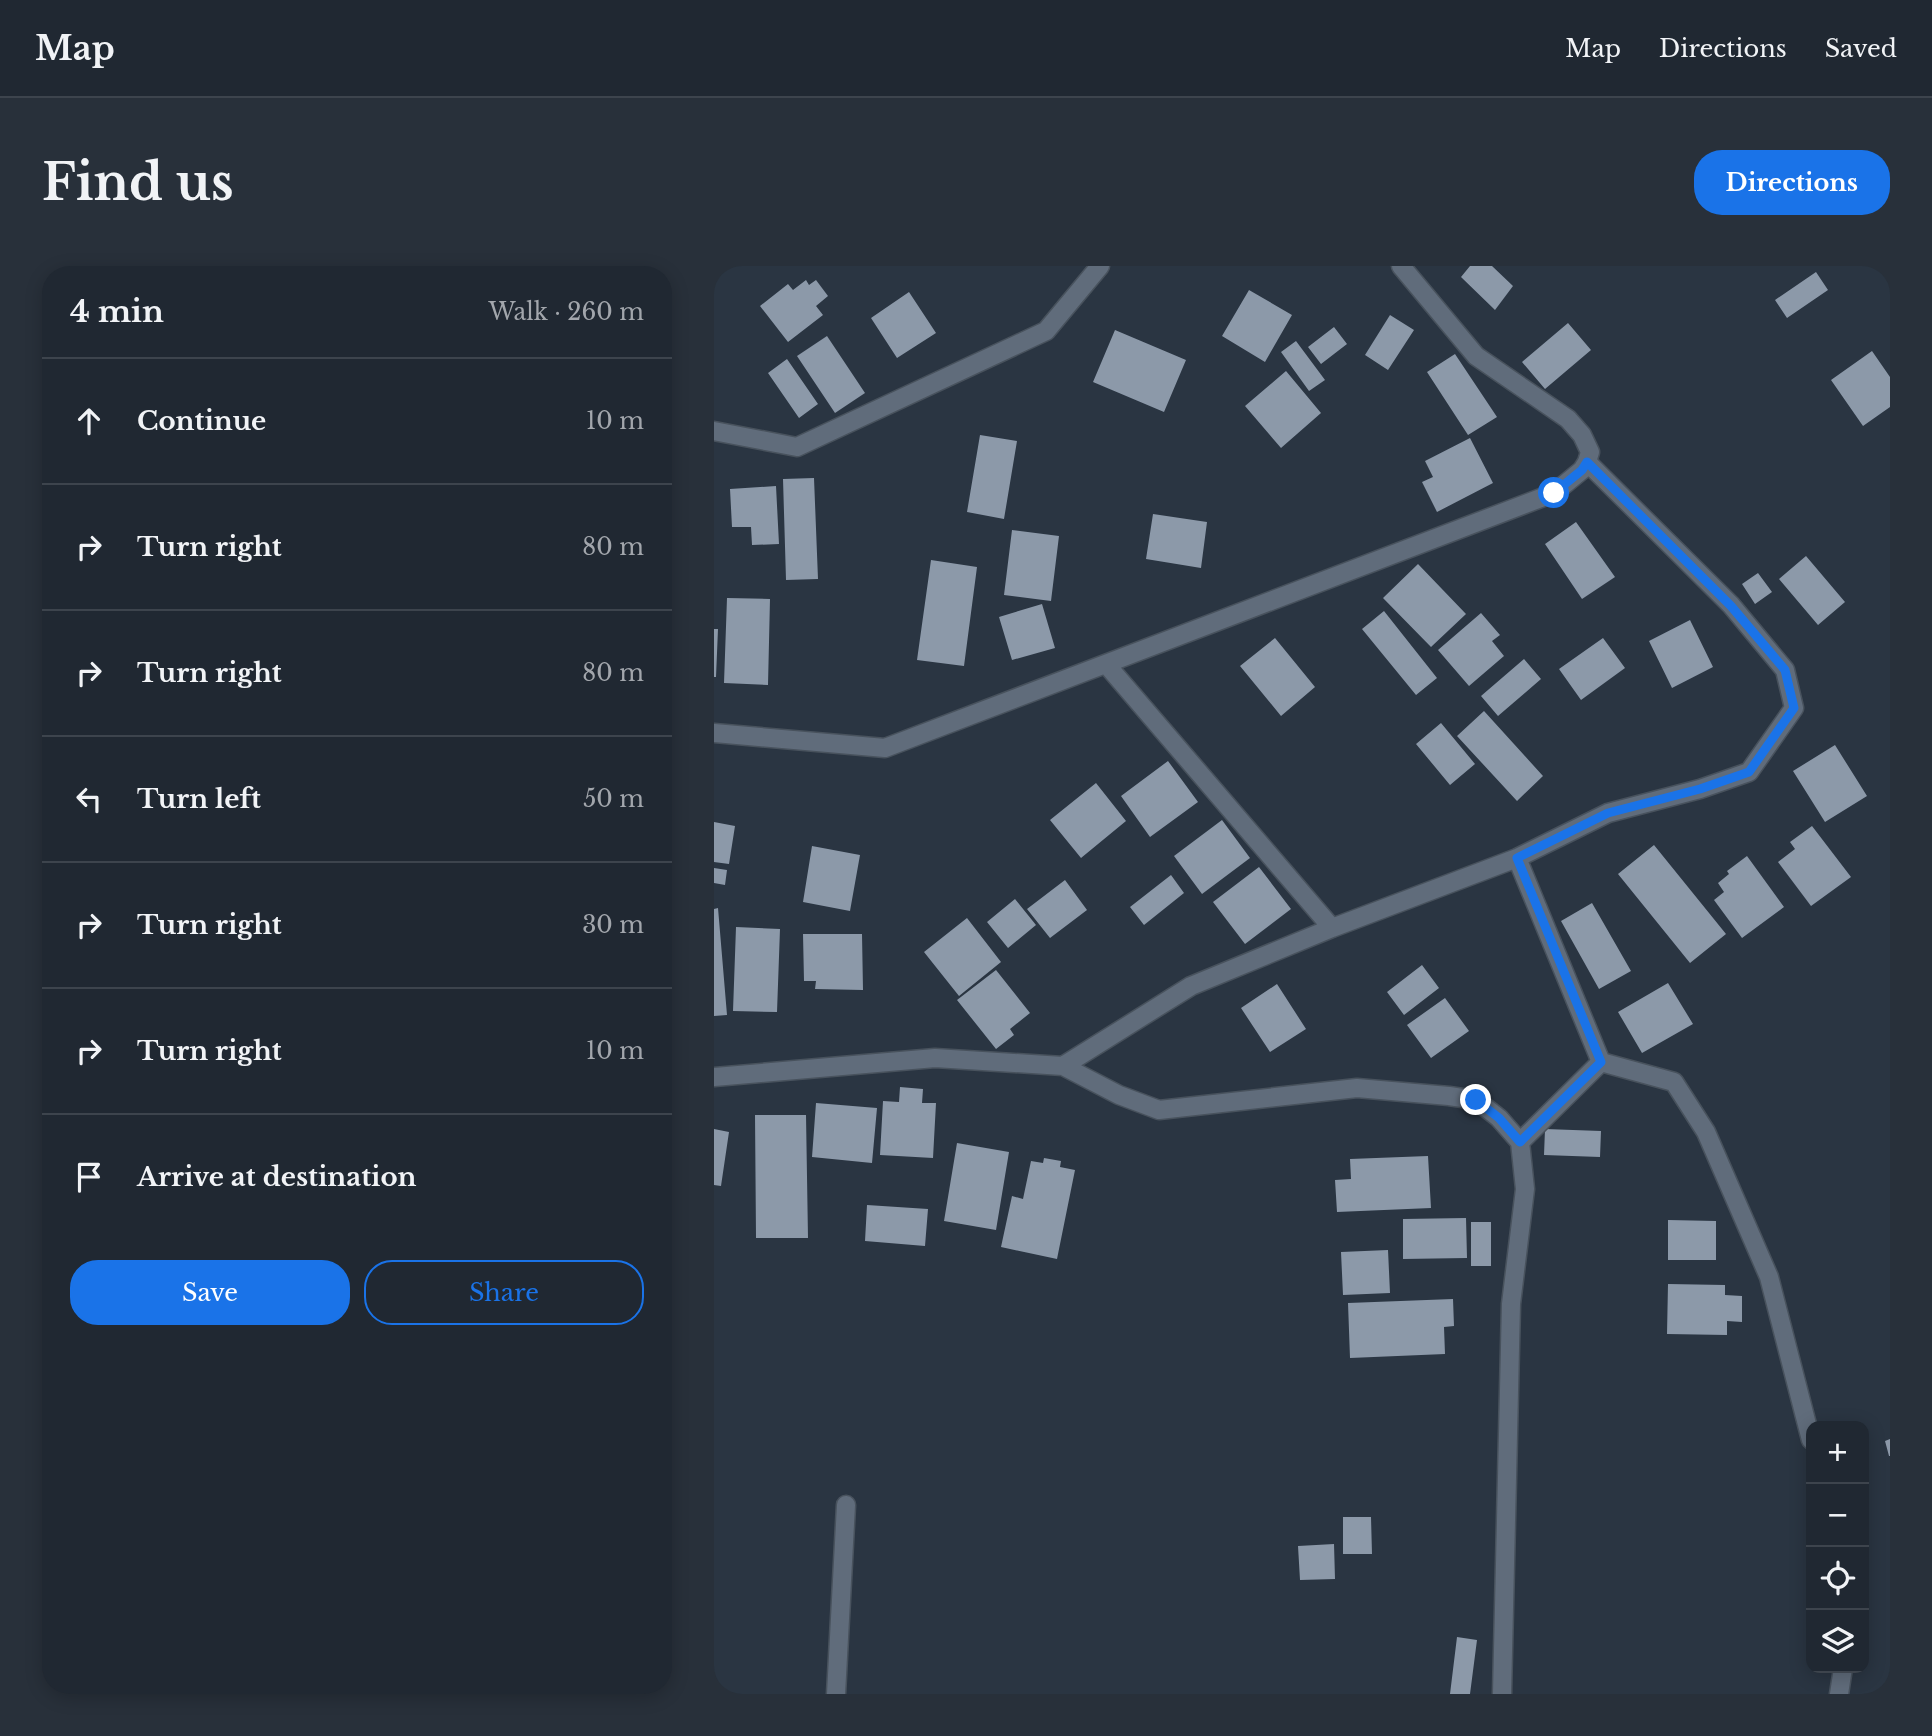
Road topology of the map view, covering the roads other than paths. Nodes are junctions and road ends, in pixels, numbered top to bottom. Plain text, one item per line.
1 (1100, 266) edge
2 (1401, 266) edge
3 (714, 431) edge
4 (1587, 462) junction
5 (1106, 664) junction
6 (714, 733) edge
7 (1517, 858) junction
8 (1332, 928) junction
9 (1601, 1062) junction
10 (1063, 1066) junction
11 (714, 1077) edge
12 (1520, 1142) junction
13 (1806, 1421) edge
14 (846, 1505) dead end
15 (1842, 1673) edge
16 (836, 1694) edge
17 (1502, 1694) edge
18 (1839, 1694) edge

1 - 3 street
2 - 4 street
4 - 5 street
4 - 7 street
5 - 6 street
5 - 8 street
7 - 8 street
7 - 9 street
8 - 10 street
9 - 12 street
9 - 13 street
10 - 11 street
10 - 12 street
12 - 17 street
14 - 16 street
15 - 18 street

